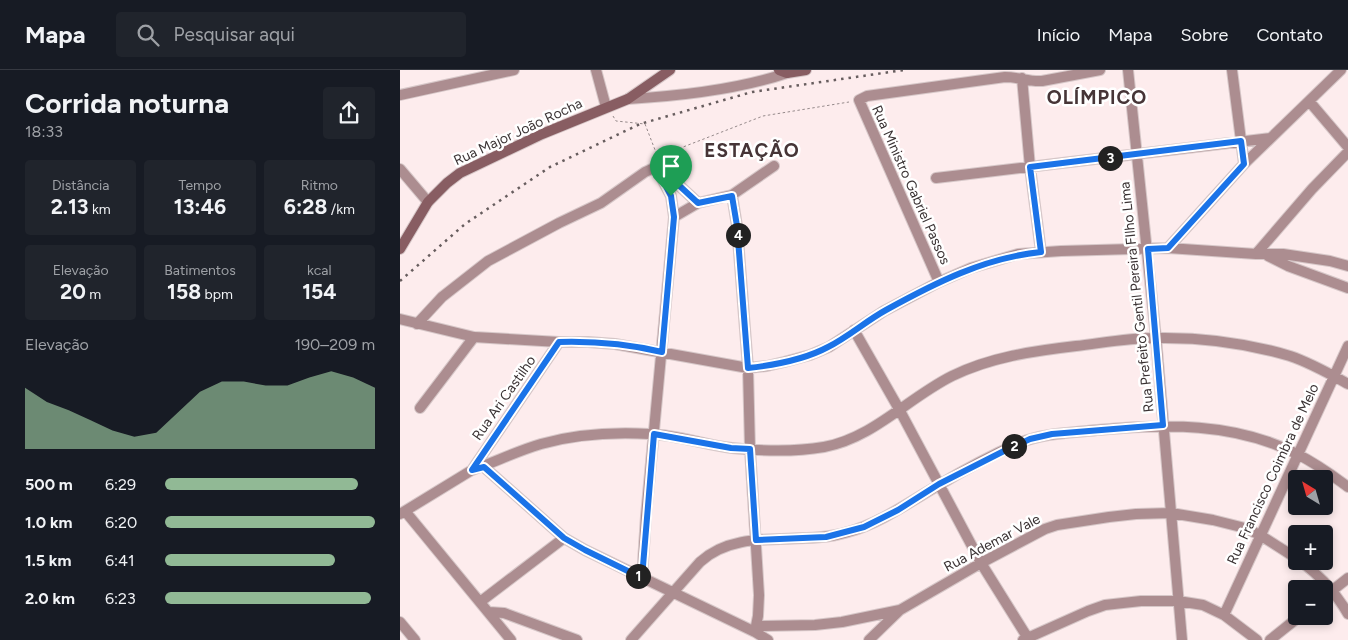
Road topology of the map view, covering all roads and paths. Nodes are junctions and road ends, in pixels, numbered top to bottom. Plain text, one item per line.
1 (514, 70) edge
2 (596, 70) edge
3 (670, 70) edge
4 (806, 70) edge
5 (1100, 70) edge
6 (1128, 70) edge
7 (1232, 70) edge
8 (1340, 70) edge
9 (783, 71) edge
10 (1022, 78) junction
11 (400, 94) edge
12 (628, 99) junction
13 (859, 100) junction
14 (1309, 101) junction
15 (606, 106) junction
16 (1271, 138) junction
17 (1241, 141) junction
18 (1348, 147) edge
19 (1348, 152) edge
20 (665, 154) junction
21 (1136, 155) junction
22 (1244, 164) junction
23 (774, 166) dead end
24 (656, 167) junction
25 (1030, 167) junction
26 (400, 169) edge
27 (936, 178) dead end
28 (732, 196) junction
29 (428, 202) junction
30 (698, 203) junction
31 (674, 217) junction
32 (1168, 248) junction
33 (400, 249) edge
34 (1148, 249) junction
35 (1041, 252) junction
36 (1260, 254) junction
37 (1348, 266) edge
38 (939, 282) junction
39 (1348, 288) edge
40 (400, 319) edge
41 (417, 324) junction
42 (854, 330) junction
43 (474, 337) junction
44 (1156, 338) junction
45 (559, 342) junction
46 (1348, 346) edge
47 (662, 352) junction
48 (748, 368) junction
49 (1334, 376) junction
50 (1348, 384) edge
51 (420, 408) dead end
52 (899, 409) junction
53 (1163, 425) junction
54 (654, 434) junction
55 (750, 449) junction
56 (1297, 454) junction
57 (484, 467) junction
58 (472, 470) junction
59 (939, 484) junction
60 (1348, 486) edge
61 (402, 513) edge
62 (1171, 513) junction
63 (1260, 534) junction
64 (564, 538) junction
65 (756, 540) junction
66 (1288, 553) edge
67 (981, 563) junction
68 (1312, 570) edge
69 (642, 578) junction
70 (1348, 578) edge
71 (1324, 580) edge
72 (1333, 589) edge
73 (672, 592) junction
74 (1333, 592) edge
75 (1178, 601) junction
76 (480, 602) junction
77 (900, 610) junction
78 (488, 612) junction
79 (1348, 614) edge
80 (1224, 615) junction
81 (400, 622) edge
82 (1289, 625) edge
83 (756, 629) junction
84 (1026, 639) edge
85 (415, 640) edge
86 (511, 640) edge
87 (577, 640) edge
88 (631, 640) edge
89 (768, 640) edge
90 (869, 640) edge
91 (1182, 640) edge
92 (1257, 640) edge
93 (1270, 640) edge

1 - 11 street
2 - 15 street
3 - 12 main road, Rua Major João Rocha
4 - 9 main road, Rua Major João Rocha
5 - 10 street
6 - 21 street, Rua Prefeito Gentil Pereira FIlho Lima
7 - 17 street
8 - 14 street
9 - 12 street, Rua Major João Rocha
10 - 13 street
10 - 25 street
12 - 15 main road, Rua Major João Rocha
13 - 20 path
13 - 38 street, Rua Ministro Gabriel Passos
14 - 16 street
14 - 18 street
15 - 20 path
15 - 29 main road, Rua Major João Rocha
16 - 17 street
16 - 22 street
17 - 21 street
17 - 22 street
19 - 36 street
20 - 24 path
21 - 25 street
21 - 34 street, Rua Prefeito Gentil Pereira FIlho Lima
22 - 32 street
23 - 28 street
24 - 30 street
24 - 31 street
24 - 41 street
25 - 27 street
25 - 35 street
26 - 29 street
28 - 30 street
28 - 48 street
29 - 33 main road, Rua Major João Rocha
30 - 31 street
31 - 47 street
32 - 34 street
32 - 36 street
34 - 35 street
34 - 44 street, Rua Prefeito Gentil Pereira FIlho Lima
35 - 38 street
36 - 37 street
36 - 39 street
38 - 42 street
40 - 41 street
41 - 43 street
42 - 48 street
42 - 52 street
43 - 45 street
43 - 51 street
44 - 49 street
44 - 52 street
44 - 53 street, Rua Prefeito Gentil Pereira FIlho Lima
45 - 47 street
45 - 58 street, Rua Ari Castilho
46 - 49 street, Rua Francisco Coimbra de Melo
47 - 48 street
47 - 54 street
48 - 55 street
49 - 50 street
49 - 56 street, Rua Francisco Coimbra de Melo
52 - 55 street
52 - 59 street
53 - 56 street
53 - 59 street
53 - 62 street, Rua Prefeito Gentil Pereira FIlho Lima
54 - 55 street
54 - 57 street
54 - 69 street
55 - 65 street
56 - 60 street
56 - 63 street, Rua Francisco Coimbra de Melo
57 - 58 street
57 - 64 street
58 - 61 street
59 - 65 street
59 - 67 street
61 - 76 street
62 - 63 street, Rua Ademar Vale
62 - 67 street, Rua Ademar Vale
62 - 75 street, Rua Prefeito Gentil Pereira FIlho Lima
63 - 66 street, Rua Ademar Vale
63 - 80 street, Rua Francisco Coimbra de Melo
64 - 69 street
64 - 76 street
65 - 73 street
65 - 83 street
67 - 77 street, Rua Ademar Vale
67 - 84 street
68 - 71 street
69 - 73 street
70 - 72 street
73 - 83 street
73 - 88 street
74 - 79 street
75 - 80 street
75 - 84 street
75 - 91 street, Rua Prefeito Gentil Pereira FIlho Lima
76 - 78 street
77 - 83 street, Rua Ademar Vale
77 - 90 street
78 - 86 street
78 - 87 street
80 - 92 street
81 - 85 street
82 - 93 street
83 - 89 street

